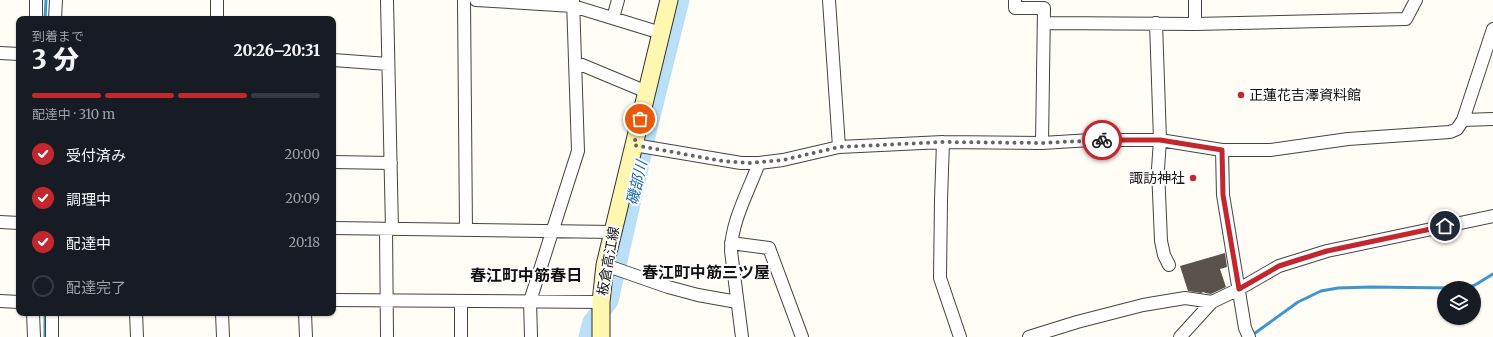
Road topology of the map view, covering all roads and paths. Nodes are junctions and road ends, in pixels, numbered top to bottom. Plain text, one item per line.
1 (36, 0) edge
2 (56, 0) edge
3 (217, 0) edge
4 (387, 0) edge
5 (464, 0) edge
6 (476, 0) edge
7 (618, 0) edge
8 (669, 0) edge
9 (829, 0) edge
10 (1015, 0) edge
11 (1195, 0) edge
12 (1416, 0) edge
13 (573, 3) edge
14 (36, 16) edge
15 (56, 16) edge
16 (217, 16) edge
17 (613, 18) junction
18 (1044, 23) junction
19 (1156, 23) junction
20 (1195, 24) junction
21 (1493, 29) edge
22 (661, 33) junction
23 (0, 53) edge
24 (16, 54) edge
25 (336, 60) edge
26 (575, 62) junction
27 (388, 64) junction
28 (647, 92) junction
29 (1493, 119) edge
30 (1463, 120) junction
31 (1160, 140) junction
32 (943, 142) junction
33 (1042, 143) junction
34 (634, 145) junction
35 (839, 147) junction
36 (1222, 150) junction
37 (336, 162) edge
38 (391, 162) junction
39 (759, 163) junction
40 (1493, 216) edge
41 (0, 222) edge
42 (16, 223) edge
43 (336, 228) edge
44 (389, 229) junction
45 (466, 230) junction
46 (553, 231) junction
47 (613, 232) junction
48 (731, 243) junction
49 (605, 265) junction
50 (1169, 265) dead end
51 (1239, 289) junction
52 (336, 300) edge
53 (387, 300) junction
54 (0, 301) edge
55 (461, 301) junction
56 (530, 301) junction
57 (16, 302) edge
58 (601, 302) junction
59 (737, 302) junction
60 (1212, 302) junction
61 (34, 316) edge
62 (52, 316) edge
63 (136, 316) edge
64 (222, 316) edge
65 (305, 316) edge
66 (34, 337) edge
67 (52, 337) edge
68 (137, 337) edge
69 (223, 337) edge
70 (306, 337) edge
71 (387, 337) edge
72 (461, 337) edge
73 (530, 337) edge
74 (601, 337) edge
75 (742, 337) edge
76 (802, 337) edge
77 (960, 337) edge
78 (1029, 337) edge
79 (1180, 337) edge
80 (1249, 337) edge

1 - 14 street
2 - 15 street
3 - 16 street
4 - 27 street
5 - 45 street
6 - 13 street
7 - 17 street
8 - 22 main road, 板倉高江線
9 - 35 street
10 - 18 street
11 - 20 street
12 - 20 street
13 - 17 street
13 - 26 street
17 - 22 street
18 - 19 street
18 - 33 street
19 - 20 street
19 - 31 street
21 - 30 street
22 - 28 main road, 板倉高江線
23 - 24 street
25 - 27 street
26 - 28 street
26 - 46 street
27 - 38 street
28 - 34 main road, 板倉高江線
29 - 30 street
30 - 36 street
31 - 33 street
31 - 36 street
31 - 50 street
32 - 33 street
32 - 35 street
32 - 77 street
34 - 39 street
34 - 47 main road, 板倉高江線
35 - 39 street
36 - 51 street
37 - 38 street
38 - 44 street
39 - 48 street
40 - 51 street
41 - 42 street
43 - 44 street
44 - 45 street
44 - 53 street
45 - 46 street
46 - 47 street
46 - 56 street
47 - 49 main road, 板倉高江線
48 - 59 street
48 - 76 street
49 - 58 main road, 板倉高江線
49 - 59 street
51 - 60 street
51 - 80 street
52 - 53 street
53 - 55 street
53 - 71 street
54 - 57 street
55 - 56 street
55 - 72 street
56 - 58 street
56 - 73 street
58 - 74 main road, 板倉高江線
59 - 75 street
60 - 78 street
60 - 79 street
61 - 66 street
62 - 67 street
63 - 68 street
64 - 69 street
65 - 70 street

